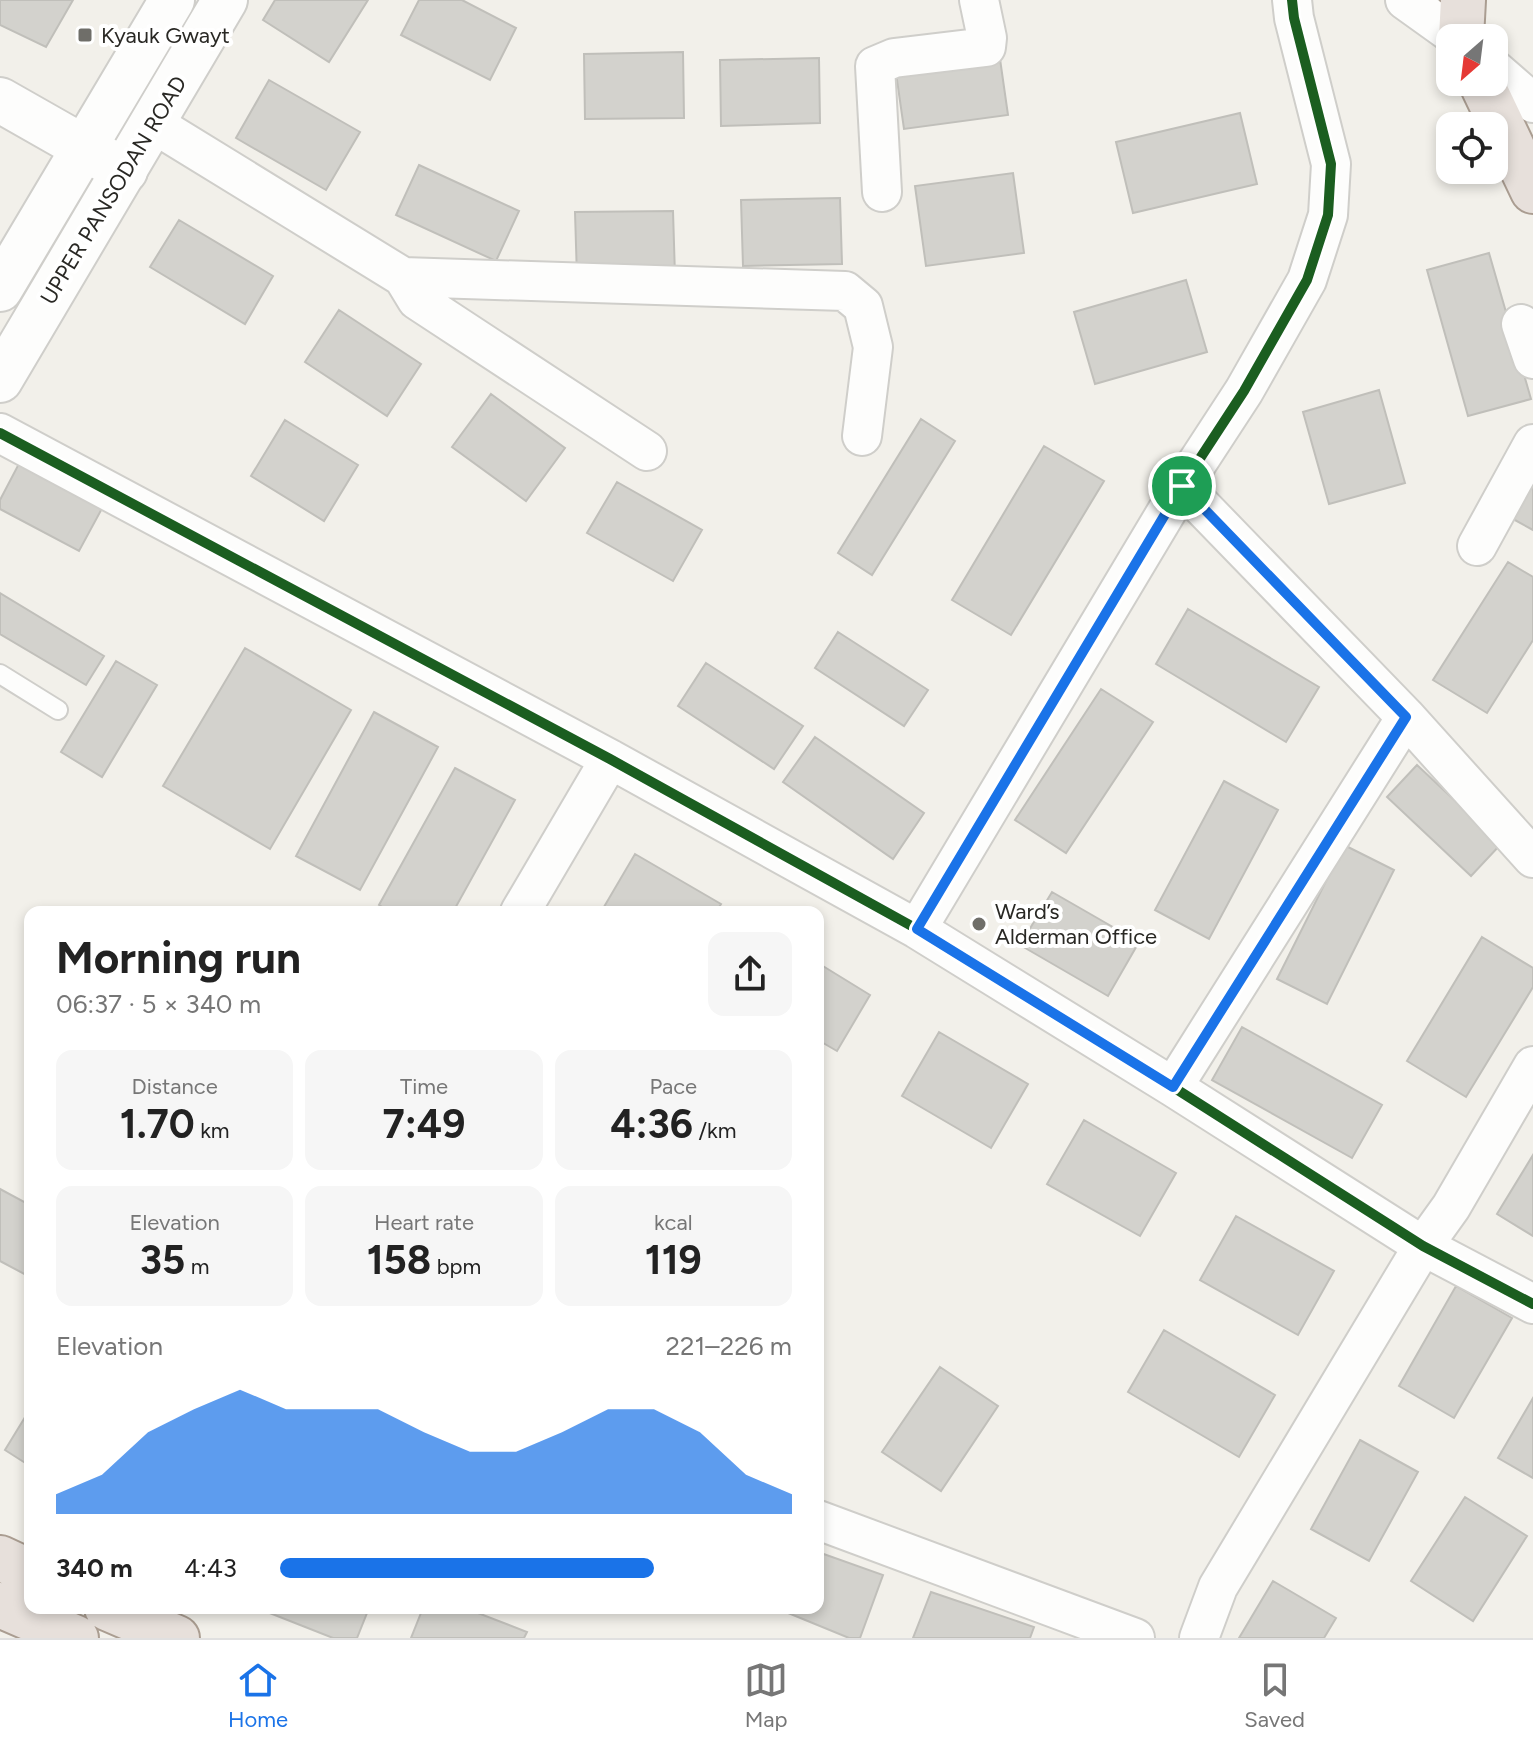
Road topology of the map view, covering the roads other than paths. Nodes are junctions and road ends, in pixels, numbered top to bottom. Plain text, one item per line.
1 (172, 0) edge
2 (225, 0) edge
3 (979, 0) edge
4 (1292, 0) edge
5 (1405, 0) edge
6 (1463, 0) edge
7 (1439, 24) edge
8 (1460, 24) edge
9 (1508, 81) edge
10 (1488, 96) edge
11 (0, 100) edge
12 (1533, 103) edge
13 (154, 124) junction
14 (82, 147) junction
15 (125, 171) junction
16 (1533, 191) edge
17 (882, 192) dead end
18 (403, 277) junction
19 (0, 289) edge
20 (0, 380) edge
21 (0, 433) edge
22 (862, 436) dead end
23 (1533, 444) edge
24 (647, 451) dead end
25 (1182, 486) junction
26 (1477, 546) dead end
27 (0, 674) edge
28 (58, 710) dead end
29 (1406, 717) junction
30 (610, 759) junction
31 (1533, 858) edge
32 (524, 906) edge
33 (917, 929) junction
34 (1533, 1066) edge
35 (1173, 1087) junction
36 (1423, 1246) junction
37 (1533, 1304) edge
38 (824, 1522) edge
39 (0, 1558) edge
40 (24, 1569) edge
41 (0, 1605) edge
42 (121, 1621) edge
43 (76, 1638) edge
44 (177, 1638) edge
45 (1135, 1638) edge
46 (1199, 1638) edge

1 - 14 main road, UPPER PANSODAN ROAD
2 - 13 main road, UPPER PANSODAN ROAD
3 - 17 street
4 - 25 street
5 - 7 street
6 - 8 main road
9 - 12 street
10 - 16 main road
11 - 14 main road
13 - 15 main road, UPPER PANSODAN ROAD
13 - 18 street
14 - 15 main road
14 - 19 main road, UPPER PANSODAN ROAD
15 - 20 main road, UPPER PANSODAN ROAD
18 - 22 street
18 - 24 street
21 - 30 street
23 - 26 street
25 - 29 street
25 - 33 street
27 - 28 lane
29 - 31 street
29 - 35 street
30 - 32 street
30 - 33 street
33 - 35 street
34 - 36 street
35 - 36 street
36 - 37 street
36 - 46 street
38 - 45 street
39 - 40 main road
41 - 43 main road
42 - 44 main road

